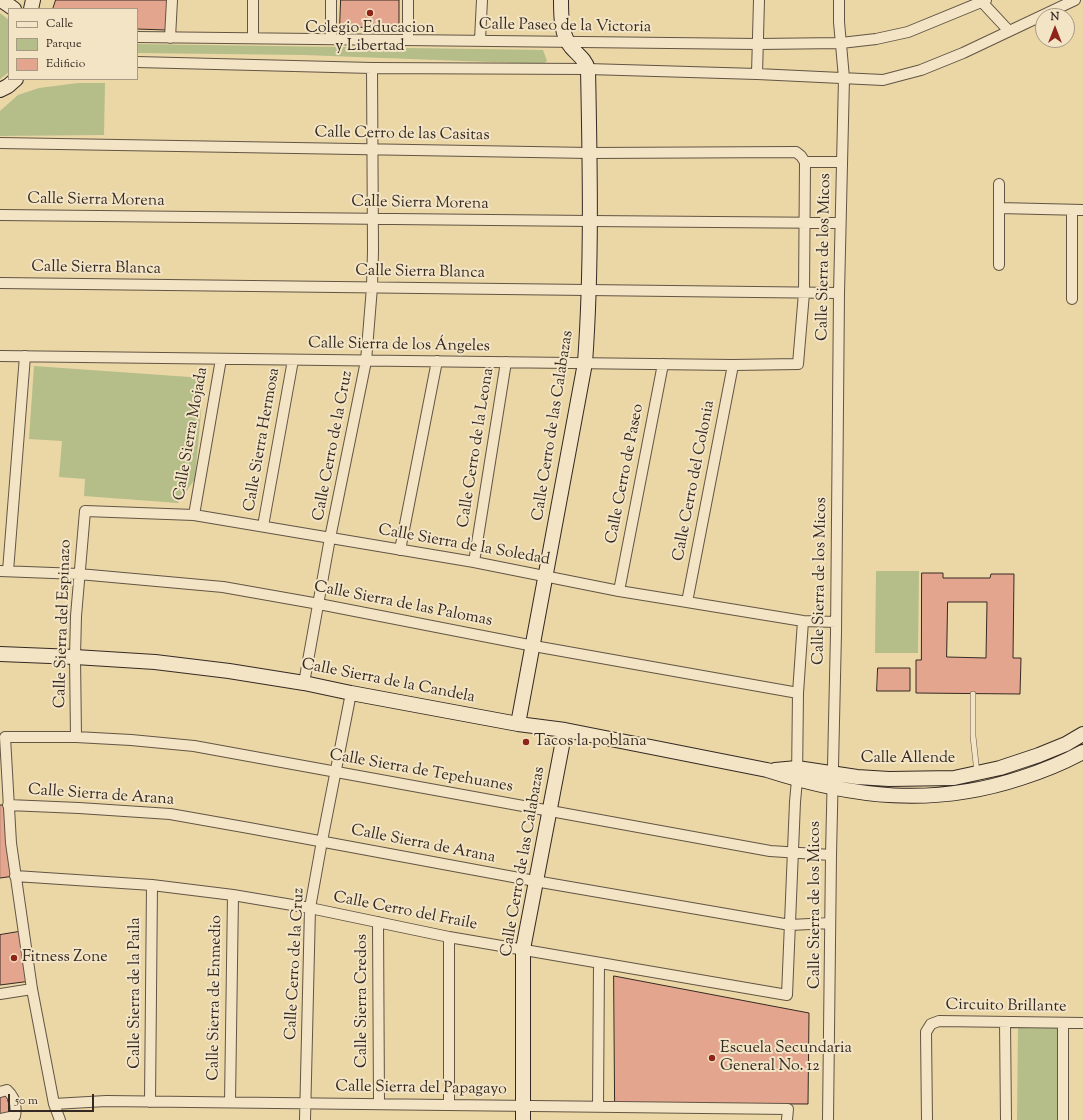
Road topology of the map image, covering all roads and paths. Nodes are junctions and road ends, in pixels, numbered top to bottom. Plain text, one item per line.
1 (1, 0) edge
2 (172, 0) edge
3 (253, 0) edge
4 (332, 0) edge
5 (408, 0) edge
6 (482, 0) edge
7 (561, 0) edge
8 (759, 0) edge
9 (839, 0) edge
10 (1075, 0) edge
11 (984, 1) edge
12 (13, 8) edge
13 (1009, 31) junction
14 (138, 37) edge
15 (170, 38) junction
16 (252, 38) junction
17 (331, 39) junction
18 (408, 39) junction
19 (480, 40) junction
20 (568, 41) junction
21 (841, 43) junction
22 (758, 44) junction
23 (138, 62) edge
24 (372, 68) junction
25 (588, 70) junction
26 (757, 74) junction
27 (844, 78) junction
28 (15, 80) edge
29 (0, 90) edge
30 (0, 144) edge
31 (372, 149) junction
32 (590, 152) junction
33 (803, 159) junction
34 (842, 162) junction
35 (999, 184) dead end
36 (999, 208) junction
37 (1072, 210) junction
38 (1083, 210) edge
39 (0, 215) edge
40 (373, 219) junction
41 (590, 221) junction
42 (805, 223) junction
43 (840, 223) junction
44 (999, 265) dead end
45 (0, 283) edge
46 (372, 287) junction
47 (588, 289) junction
48 (804, 293) junction
49 (839, 293) junction
50 (1072, 299) dead end
51 (0, 356) edge
52 (25, 356) junction
53 (220, 359) junction
54 (293, 360) junction
55 (366, 361) junction
56 (437, 362) junction
57 (506, 362) junction
58 (584, 363) junction
59 (663, 364) junction
60 (734, 365) junction
61 (85, 511) joint
62 (194, 515) junction
63 (263, 526) junction
64 (330, 538) junction
65 (400, 550) junction
66 (474, 562) junction
67 (4, 571) edge
68 (79, 574) junction
69 (545, 575) junction
70 (619, 591) junction
71 (686, 602) junction
72 (319, 604) junction
73 (803, 621) junction
74 (836, 622) junction
75 (534, 646) junction
76 (0, 654) edge
77 (75, 657) junction
78 (304, 683) junction
79 (798, 692) junction
80 (351, 693) junction
81 (973, 694) dead end
82 (518, 724) junction
83 (565, 730) junction
84 (1083, 734) edge
85 (76, 738) junction
86 (1083, 752) edge
87 (336, 772) junction
88 (832, 773) junction
89 (797, 774) junction
90 (977, 774) junction
91 (954, 778) junction
92 (832, 788) junction
93 (956, 794) junction
94 (8, 805) junction
95 (549, 810) junction
96 (322, 841) junction
97 (793, 853) junction
98 (830, 855) junction
99 (15, 876) junction
100 (535, 881) junction
101 (152, 885) junction
102 (233, 895) junction
103 (310, 908) junction
104 (378, 922) junction
105 (830, 924) junction
106 (790, 925) junction
107 (449, 937) junction
108 (523, 950) junction
109 (599, 964) junction
110 (32, 989) junction
111 (0, 994) edge
112 (1005, 1022) junction
113 (1063, 1023) junction
114 (1083, 1023) edge
115 (0, 1092) edge
116 (150, 1102) junction
117 (230, 1102) junction
118 (306, 1103) junction
119 (54, 1104) junction
120 (379, 1104) junction
121 (449, 1104) junction
122 (524, 1105) junction
123 (598, 1106) junction
124 (0, 1119) edge
125 (60, 1120) edge
126 (305, 1120) edge
127 (523, 1120) edge
128 (787, 1120) edge
129 (828, 1120) edge
130 (927, 1120) edge
131 (1006, 1120) edge
132 (1063, 1120) edge

1 - 12 street
2 - 15 street
3 - 16 street
4 - 17 street
5 - 18 street
6 - 19 street
7 - 20 street
8 - 22 street
9 - 21 street, Calle Sierra de los Micos
10 - 13 street
11 - 13 street
11 - 21 street, Calle Paseo de la Victoria
13 - 27 street
14 - 15 street, Calle Paseo de la Victoria
15 - 16 street, Calle Paseo de la Victoria
16 - 17 street, Calle Paseo de la Victoria
17 - 18 street, Calle Paseo de la Victoria
18 - 19 street, Calle Paseo de la Victoria
19 - 20 street, Calle Paseo de la Victoria
20 - 22 street, Calle Paseo de la Victoria
20 - 25 street
21 - 22 street, Calle Paseo de la Victoria
21 - 27 street, Calle Sierra de los Micos
22 - 26 street
23 - 24 street
24 - 25 street
24 - 31 street, Calle Cerro de la Cruz
25 - 26 street
25 - 32 street, Calle Cerro de las Calabazas
26 - 27 street
27 - 34 street, Calle Sierra de los Micos
28 - 29 street
30 - 31 street, Calle Cerro de las Casitas
31 - 32 street, Calle Cerro de las Casitas
31 - 40 street, Calle Cerro de la Cruz
32 - 33 street, Calle Cerro de las Casitas
32 - 41 street, Calle Cerro de las Calabazas
33 - 34 street, Calle Cerro de las Casitas
33 - 42 street
34 - 43 street, Calle Sierra de los Micos
35 - 36 street
36 - 37 street
36 - 44 street
37 - 38 street
37 - 50 street
39 - 40 street, Calle Sierra Morena
40 - 41 street, Calle Sierra Morena
40 - 46 street, Calle Cerro de la Cruz
41 - 42 street, Calle Sierra Morena
41 - 47 street, Calle Cerro de las Calabazas
42 - 43 street, Calle Sierra Morena
42 - 48 street
43 - 49 street, Calle Sierra de los Micos
45 - 46 street, Calle Sierra Blanca
46 - 47 street, Calle Sierra Blanca
46 - 55 street, Calle Cerro de la Cruz
47 - 48 street, Calle Sierra Blanca
47 - 58 street, Calle Cerro de las Calabazas
48 - 49 street, Calle Sierra Blanca
48 - 60 street, Calle Sierra de los Ángeles
49 - 74 street, Calle Sierra de los Micos
51 - 52 street, Calle Sierra de los Ángeles
52 - 53 street, Calle Sierra de los Ángeles
52 - 67 street
53 - 54 street, Calle Sierra de los Ángeles
53 - 62 street, Calle Sierra Mojada
54 - 55 street, Calle Sierra de los Ángeles
54 - 63 street, Calle Sierra Hermosa
55 - 56 street, Calle Sierra de los Ángeles
55 - 64 street, Calle Cerro de la Cruz
56 - 57 street, Calle Sierra de los Ángeles
56 - 65 street
57 - 58 street, Calle Sierra de los Ángeles
57 - 66 street, Calle Cerro de la Leona
58 - 59 street, Calle Sierra de los Ángeles
58 - 69 street, Calle Cerro de las Calabazas
59 - 60 street, Calle Sierra de los Ángeles
59 - 70 street, Calle Cerro de Paseo
60 - 71 street, Calle Cerro del Colonia
61 - 62 street, Calle Sierra de la Soledad
61 - 68 street, Calle Sierra del Espinazo
62 - 63 street, Calle Sierra de la Soledad
63 - 64 street, Calle Sierra de la Soledad
64 - 65 street, Calle Sierra de la Soledad
64 - 72 street, Calle Cerro de la Cruz
65 - 66 street, Calle Sierra de la Soledad
66 - 69 street, Calle Sierra de la Soledad
67 - 68 street, Calle Sierra de las Palomas
68 - 72 street, Calle Sierra de las Palomas
68 - 77 street, Calle Sierra del Espinazo
69 - 70 street, Calle Sierra de la Soledad
69 - 75 street, Calle Cerro de las Calabazas
70 - 71 street, Calle Sierra de la Soledad
71 - 73 street, Calle Sierra de la Soledad
72 - 75 street, Calle Sierra de las Palomas
72 - 78 street, Calle Cerro de la Cruz
73 - 74 street, Calle Sierra de la Soledad
73 - 79 street
74 - 88 street, Calle Sierra de los Micos
75 - 79 street, Calle Sierra de las Palomas
75 - 82 street, Calle Cerro de las Calabazas
76 - 77 street, Calle Sierra de la Candela
77 - 78 street, Calle Sierra de la Candela
77 - 85 street, Calle Sierra del Espinazo
78 - 80 street, Calle Sierra de la Candela
79 - 89 street
80 - 82 street, Calle Sierra de la Candela
80 - 87 street, Calle Cerro de la Cruz
81 - 90 lane
82 - 83 street, Calle Sierra de la Candela
83 - 89 street, Calle Sierra de la Candela
83 - 95 street, Calle Cerro de las Calabazas
84 - 90 street, Calle Allende
85 - 87 street, Calle Sierra de Tepehuanes
85 - 94 street, Calle Sierra de Tepehuanes
86 - 93 street, Calle Allende
87 - 95 street, Calle Sierra de Tepehuanes
87 - 96 street, Calle Cerro de la Cruz
88 - 89 street, Calle Allende
88 - 91 street, Calle Allende
88 - 92 street, Calle Sierra de los Micos
89 - 92 street, Calle Allende
89 - 97 street
90 - 91 street, Calle Allende
91 - 93 street
92 - 93 street, Calle Allende
92 - 98 street, Calle Sierra de los Micos
94 - 96 street, Calle Sierra de Arana
94 - 99 street
95 - 97 street, Calle Sierra de Tepehuanes
95 - 100 street, Calle Cerro de las Calabazas
96 - 100 street, Calle Sierra de Arana
96 - 103 street, Calle Cerro de la Cruz
97 - 98 street, Calle Sierra de Tepehuanes
97 - 106 street
98 - 105 street, Calle Sierra de los Micos
99 - 101 street, Calle Cerro del Fraile
99 - 110 street
100 - 106 street, Calle Sierra de Arana
100 - 108 street, Calle Cerro de las Calabazas
101 - 102 street, Calle Cerro del Fraile
101 - 116 street, Calle Sierra de la Paila
102 - 103 street, Calle Cerro del Fraile
102 - 117 street, Calle Sierra de Enmedio
103 - 104 street, Calle Cerro del Fraile
103 - 118 street, Calle Cerro de la Cruz
104 - 107 street, Calle Cerro del Fraile
104 - 120 street, Calle Sierra Credos
105 - 106 street, Calle Sierra de Arana
105 - 129 street, Calle Sierra de los Micos
106 - 109 street, Calle Cerro del Fraile
107 - 108 street, Calle Cerro del Fraile
107 - 121 street
108 - 109 street, Calle Cerro del Fraile
108 - 122 street, Calle Cerro de las Calabazas
109 - 123 street
110 - 111 street
110 - 119 street
112 - 113 street, Circuito Brillante
112 - 130 street, Circuito Brillante
112 - 131 street
113 - 114 street, Circuito Brillante
113 - 132 street
115 - 124 street
116 - 117 street, Calle Sierra del Papagayo
116 - 119 street, Calle Sierra del Papagayo
117 - 118 street, Calle Sierra del Papagayo
118 - 120 street, Calle Sierra del Papagayo
118 - 126 street, Calle Cerro de la Cruz
119 - 125 street
120 - 121 street, Calle Sierra del Papagayo
121 - 122 street, Calle Sierra del Papagayo
122 - 123 street, Calle Sierra del Papagayo
122 - 127 street, Calle Cerro de las Calabazas
123 - 128 street, Calle Sierra del Papagayo

